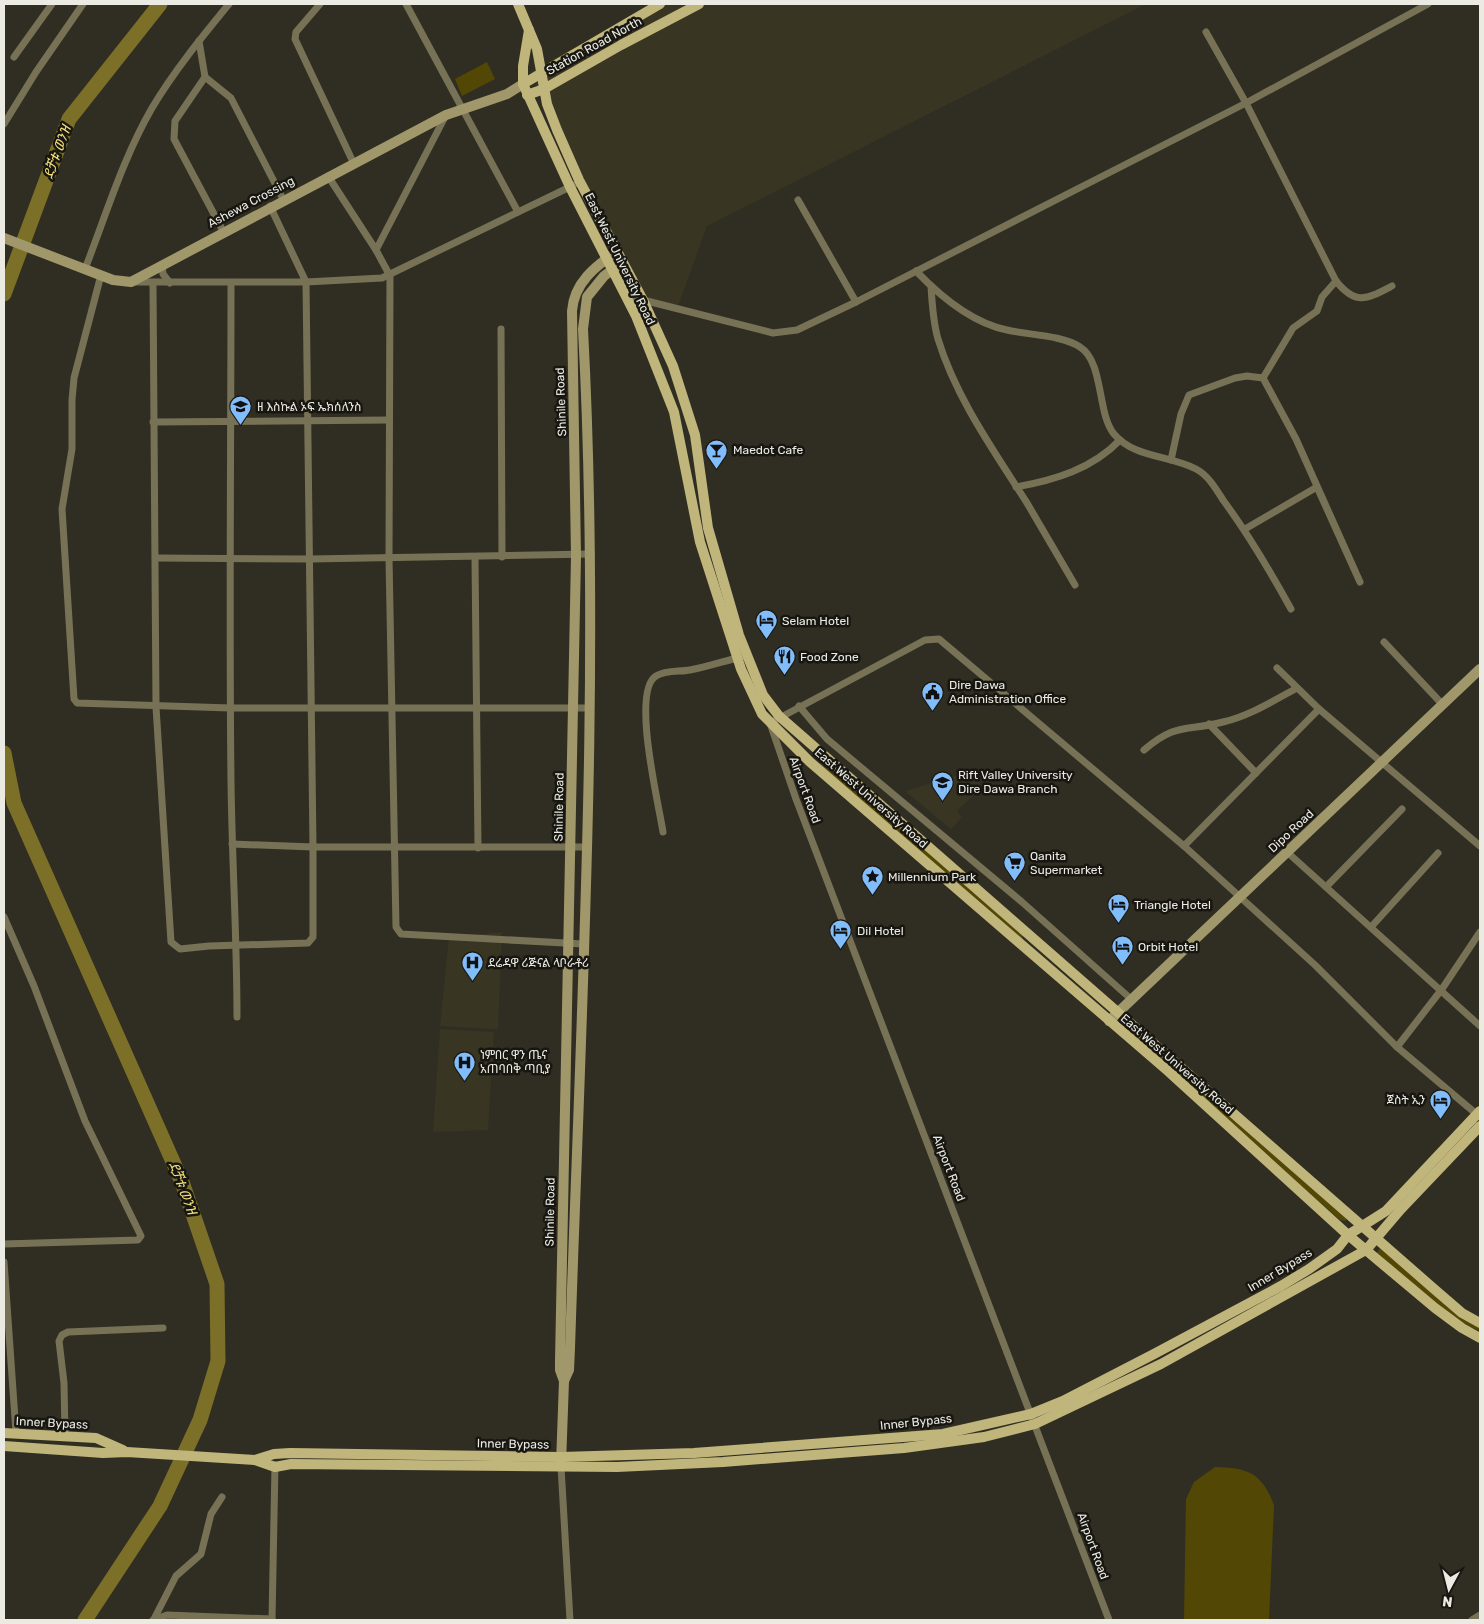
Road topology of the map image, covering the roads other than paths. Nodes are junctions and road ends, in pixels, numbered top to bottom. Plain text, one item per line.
1 (52, 4) edge
2 (83, 4) edge
3 (229, 4) edge
4 (320, 4) edge
5 (406, 4) edge
6 (518, 4) edge
7 (660, 4) edge
8 (699, 4) edge
9 (1428, 4) edge
10 (530, 28) junction
11 (1206, 32) dead end
12 (199, 41) junction
13 (14, 57) dead end
14 (543, 74) junction
15 (205, 77) junction
16 (523, 84) junction
17 (544, 89) junction
18 (507, 94) junction
19 (528, 95) junction
20 (1246, 102) junction
21 (462, 108) junction
22 (446, 114) junction
23 (4, 124) edge
24 (354, 164) junction
25 (328, 176) junction
26 (579, 180) junction
27 (570, 187) junction
28 (283, 199) junction
29 (798, 200) dead end
30 (270, 206) junction
31 (518, 212) junction
32 (223, 231) junction
33 (4, 238) edge
34 (376, 250) junction
35 (618, 251) junction
36 (606, 258) junction
37 (623, 262) junction
38 (162, 265) junction
39 (612, 268) junction
40 (85, 269) junction
41 (916, 271) junction
42 (101, 275) junction
43 (390, 276) junction
44 (131, 282) junction
45 (306, 282) junction
46 (1336, 282) junction
47 (153, 283) junction
48 (170, 283) junction
49 (231, 283) junction
50 (931, 286) junction
51 (1392, 286) dead end
52 (629, 300) junction
53 (642, 300) junction
54 (856, 302) junction
55 (501, 330) dead end
56 (1263, 378) junction
57 (682, 392) junction
58 (668, 397) junction
59 (389, 420) junction
60 (231, 421) junction
61 (308, 421) junction
62 (153, 422) junction
63 (1120, 440) junction
64 (1171, 460) junction
65 (1317, 487) junction
66 (1016, 488) junction
67 (1245, 529) junction
68 (591, 554) junction
69 (576, 556) junction
70 (502, 557) junction
71 (156, 558) junction
72 (230, 558) junction
73 (389, 558) junction
74 (475, 558) junction
75 (310, 560) junction
76 (1075, 586) dead end
77 (1291, 609) dead end
78 (1384, 642) dead end
79 (742, 657) junction
80 (1277, 668) dead end
81 (1480, 669) edge
82 (1297, 688) junction
83 (1443, 705) junction
84 (799, 706) junction
85 (156, 707) junction
86 (393, 707) junction
87 (230, 708) junction
88 (310, 708) junction
89 (477, 708) junction
90 (574, 708) junction
91 (589, 708) junction
92 (1319, 709) junction
93 (779, 716) junction
94 (770, 723) junction
95 (1209, 724) junction
96 (1144, 750) dead end
97 (1383, 763) junction
98 (1256, 773) junction
99 (1402, 809) dead end
100 (663, 832) dead end
101 (232, 844) junction
102 (1184, 846) junction
103 (1480, 846) edge
104 (313, 847) junction
105 (396, 847) junction
106 (586, 847) junction
107 (478, 848) junction
108 (570, 848) junction
109 (1287, 852) junction
110 (1438, 853) dead end
111 (1327, 886) junction
112 (1239, 898) junction
113 (4, 917) edge
114 (1372, 926) junction
115 (1480, 932) edge
116 (1039, 943) junction
117 (1477, 943) edge
118 (568, 944) junction
119 (582, 944) junction
120 (237, 945) junction
121 (1030, 954) junction
122 (1442, 989) junction
123 (1131, 999) junction
124 (1118, 1011) junction
125 (237, 1017) dead end
126 (1109, 1021) junction
127 (1480, 1026) edge
128 (1398, 1047) junction
129 (1479, 1114) edge
130 (1480, 1126) edge
131 (1363, 1226) junction
132 (1348, 1235) junction
133 (1376, 1238) junction
134 (4, 1244) edge
135 (1366, 1250) junction
136 (4, 1262) edge
137 (1480, 1323) edge
138 (163, 1328) dead end
139 (1480, 1338) edge
140 (564, 1381) junction
141 (1031, 1414) junction
142 (1035, 1424) junction
143 (4, 1433) edge
144 (16, 1433) junction
145 (64, 1435) junction
146 (4, 1446) edge
147 (127, 1452) junction
148 (274, 1454) junction
149 (695, 1458) junction
150 (254, 1460) junction
151 (561, 1462) junction
152 (275, 1467) junction
153 (222, 1497) dead end
154 (164, 1601) junction
155 (172, 1615) junction
156 (1480, 1615) edge
157 (154, 1620) edge
158 (272, 1620) edge
159 (570, 1620) edge
160 (1109, 1620) edge
161 (1472, 1620) edge

1 - 13 street
2 - 23 street
3 - 12 street
4 - 24 street
5 - 21 street
6 - 10 main road, East West University Road
7 - 14 main road, Station Road North
8 - 17 main road, Station Road North
9 - 20 street
10 - 14 main road, East West University Road
10 - 16 main road
11 - 20 street
12 - 15 street
12 - 40 street
14 - 16 main road, Station Road North
14 - 17 main road, East West University Road
15 - 28 street
15 - 32 street
16 - 18 street, Ashewa Crossing
16 - 19 main road, East West University Road
17 - 19 main road, Station Road North
17 - 26 main road, East West University Road
18 - 19 street, Ashewa Crossing
18 - 21 street, Ashewa Crossing
19 - 27 main road, East West University Road
20 - 41 street
20 - 46 street
21 - 22 street, Ashewa Crossing
21 - 31 street
22 - 24 street, Ashewa Crossing
22 - 34 street
24 - 25 street, Ashewa Crossing
25 - 28 street, Ashewa Crossing
25 - 34 street
26 - 27 street
26 - 35 main road, East West University Road
27 - 31 street
27 - 36 main road, East West University Road
28 - 30 street, Ashewa Crossing
29 - 54 street
30 - 32 street, Ashewa Crossing
30 - 45 street
31 - 43 street
32 - 38 street, Ashewa Crossing
33 - 40 street
34 - 43 street
35 - 36 street, Shinile Road
35 - 37 main road, East West University Road
36 - 39 main road, East West University Road
36 - 69 street, Shinile Road
37 - 39 street, Shinile Road
37 - 53 main road, East West University Road
38 - 44 street, Ashewa Crossing
38 - 48 street
39 - 52 main road, East West University Road
39 - 68 street, Shinile Road
40 - 42 street
41 - 50 street
41 - 54 street
42 - 44 street
42 - 85 street
43 - 45 street
43 - 59 street
44 - 47 street
45 - 49 street
45 - 61 street
46 - 51 street
46 - 56 street
47 - 48 street
47 - 62 street
48 - 49 street
49 - 60 street
50 - 63 street
50 - 66 street
52 - 53 street
52 - 58 main road, East West University Road
53 - 54 street
53 - 57 main road, East West University Road
55 - 70 street
56 - 64 street
56 - 65 street
57 - 58 main road
57 - 79 main road, East West University Road
58 - 79 main road, East West University Road
59 - 61 street
59 - 73 street
60 - 61 street
60 - 62 street
60 - 72 street
61 - 75 street
62 - 71 street
63 - 64 street
63 - 66 street
64 - 67 street
65 - 65 street
65 - 67 street
66 - 76 street
67 - 77 street
68 - 69 street
68 - 91 street, Shinile Road
69 - 70 street
69 - 90 street, Shinile Road
70 - 74 street
71 - 72 street
71 - 85 street
72 - 75 street
72 - 87 street
73 - 74 street
73 - 75 street
73 - 86 street
74 - 89 street
75 - 88 street
78 - 83 street
79 - 93 main road, East West University Road
79 - 94 main road, East West University Road
79 - 100 street
80 - 82 street
81 - 83 street, Dipo Road
82 - 92 street
82 - 95 street
83 - 97 street, Dipo Road
84 - 93 street
84 - 102 street
84 - 123 street
85 - 87 street
85 - 120 street
86 - 88 street
86 - 89 street
86 - 105 street
87 - 88 street
87 - 101 street
88 - 104 street
89 - 90 street
89 - 107 street
90 - 91 street
90 - 108 street, Shinile Road
91 - 106 street, Shinile Road
92 - 97 street
92 - 98 street
93 - 94 street
93 - 116 main road, East West University Road
94 - 121 main road, East West University Road
94 - 141 street, Airport Road
95 - 96 street
95 - 98 street
97 - 103 street
97 - 109 street, Dipo Road
98 - 102 street
99 - 111 street
101 - 104 street
101 - 120 street
102 - 112 street
104 - 105 street
104 - 120 street
105 - 107 street
105 - 118 street
106 - 108 street
106 - 119 street, Shinile Road
107 - 108 street
108 - 118 street, Shinile Road
109 - 111 street
109 - 112 street, Dipo Road
110 - 114 street
111 - 114 street
112 - 123 street, Dipo Road
112 - 128 street
113 - 134 street
114 - 122 street
115 - 117 street
116 - 121 main road
116 - 124 main road, East West University Road
117 - 122 street
118 - 119 street
118 - 140 street, Shinile Road
119 - 140 street, Shinile Road
120 - 125 street
121 - 126 main road, East West University Road
122 - 127 street
122 - 128 street
123 - 124 street, Dipo Road
124 - 126 street, Dipo Road
124 - 131 main road, East West University Road
126 - 132 main road, East West University Road
128 - 129 street
129 - 131 main road, Inner Bypass
130 - 133 main road, Inner Bypass
131 - 132 main road, Inner Bypass
131 - 133 main road, East West University Road
132 - 135 main road, East West University Road
132 - 141 main road, Inner Bypass
133 - 135 main road, Inner Bypass
133 - 137 main road, East West University Road
135 - 139 main road, East West University Road
135 - 142 main road, Inner Bypass
136 - 144 street
138 - 145 street
140 - 151 street, Shinile Road
141 - 142 street, Airport Road
141 - 149 main road, Inner Bypass
142 - 149 main road, Inner Bypass
142 - 160 street, Airport Road
143 - 144 main road, Inner Bypass
144 - 145 main road, Inner Bypass
145 - 147 main road, Inner Bypass
146 - 147 main road, Inner Bypass
147 - 150 main road, Inner Bypass
148 - 150 main road, Inner Bypass
148 - 151 main road, Inner Bypass
148 - 152 street
149 - 151 main road, Inner Bypass
150 - 152 main road, Inner Bypass
151 - 152 main road, Inner Bypass
151 - 159 street, Shinile Road
152 - 158 street
153 - 154 street
154 - 155 street
154 - 157 street
155 - 157 street
155 - 158 street
156 - 161 street

